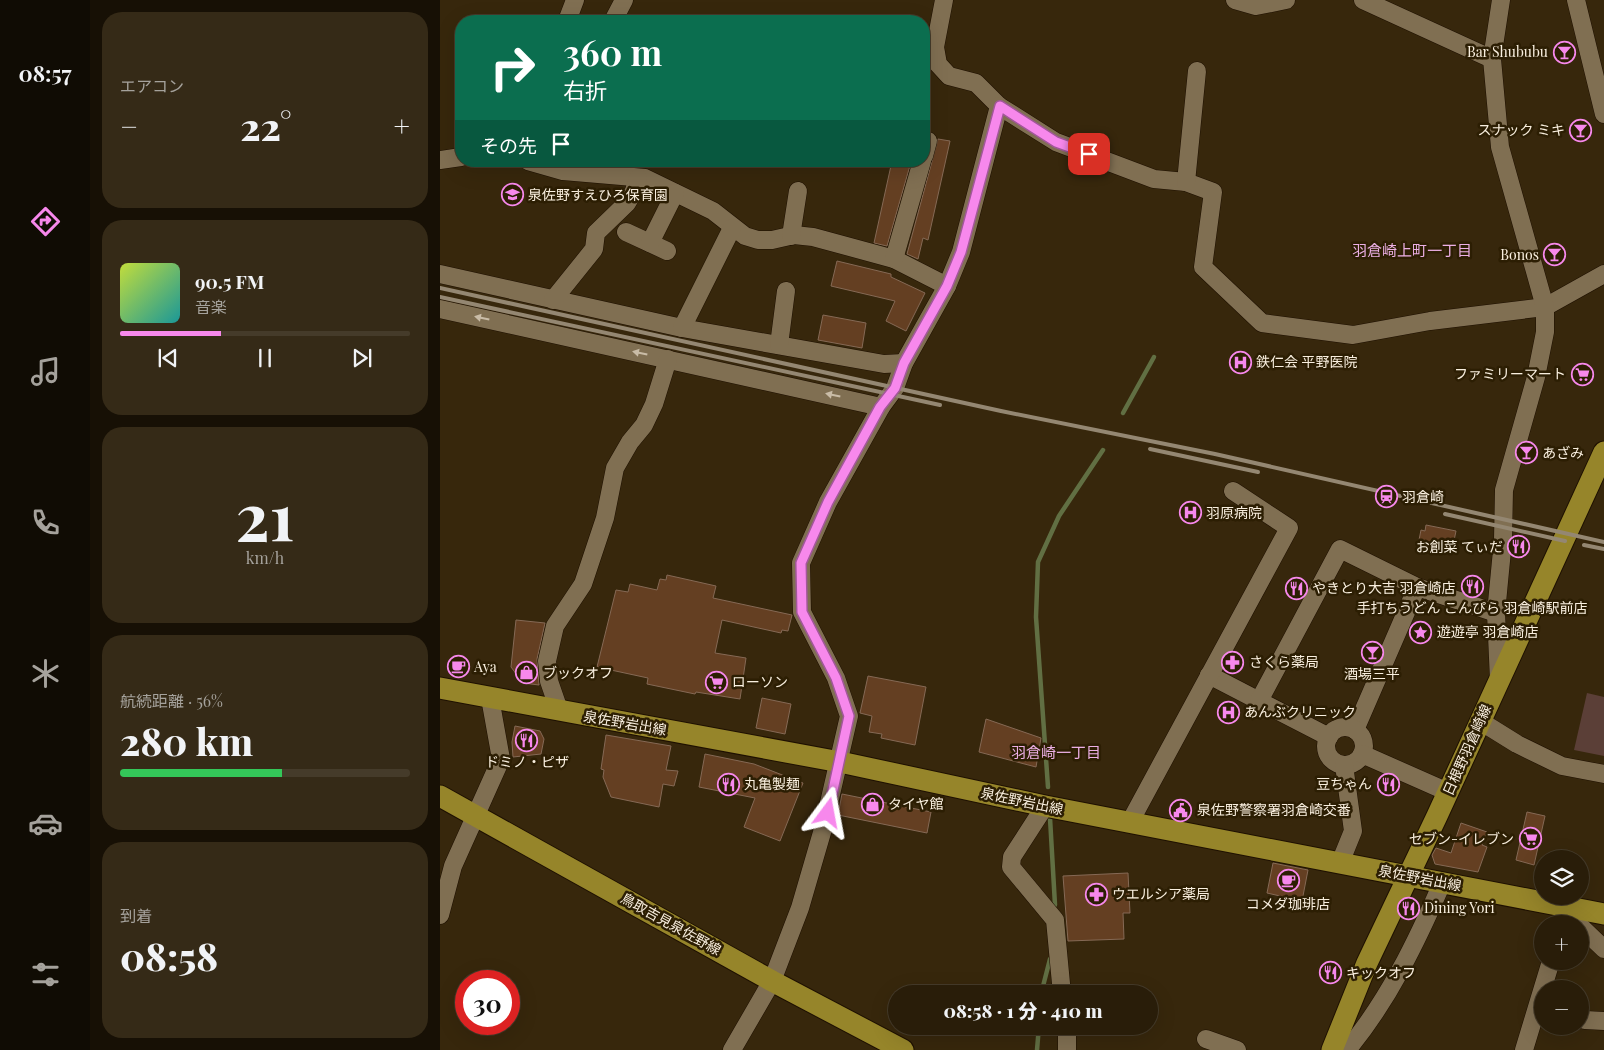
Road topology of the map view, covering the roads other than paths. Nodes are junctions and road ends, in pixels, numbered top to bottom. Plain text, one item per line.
1 (575, 0) edge
2 (624, 0) edge
3 (944, 0) edge
4 (1235, 0) edge
5 (1286, 0) edge
6 (1363, 0) edge
7 (1500, 0) edge
8 (1576, 0) edge
9 (569, 15) edge
10 (616, 15) edge
11 (1492, 59) junction
12 (1197, 71) dead end
13 (1000, 106) junction
14 (1604, 114) edge
15 (455, 158) edge
16 (440, 160) edge
17 (551, 167) edge
18 (920, 167) edge
19 (630, 172) edge
20 (1186, 182) junction
21 (798, 191) dead end
22 (676, 193) junction
23 (732, 228) junction
24 (626, 232) dead end
25 (791, 236) junction
26 (650, 243) junction
27 (667, 251) dead end
28 (894, 259) junction
29 (440, 274) edge
30 (1604, 274) edge
31 (947, 286) junction
32 (786, 291) dead end
33 (553, 300) junction
34 (1545, 307) junction
35 (440, 309) edge
36 (682, 328) junction
37 (779, 346) junction
38 (668, 359) junction
39 (904, 363) junction
40 (880, 407) junction
41 (1604, 452) edge
42 (1233, 491) dead end
43 (1417, 587) junction
44 (1496, 613) junction
45 (1209, 675) junction
46 (1499, 680) junction
47 (440, 688) edge
48 (490, 698) junction
49 (1259, 701) junction
50 (559, 710) junction
51 (1480, 721) junction
52 (1355, 730) junction
53 (1329, 736) junction
54 (1362, 754) junction
55 (840, 762) junction
56 (1344, 765) junction
57 (1604, 774) edge
58 (1448, 792) junction
59 (440, 796) edge
60 (1045, 806) junction
61 (476, 816) junction
62 (1130, 822) junction
63 (1340, 863) junction
64 (1408, 876) junction
65 (1442, 883) junction
66 (1604, 914) edge
67 (440, 915) edge
68 (1558, 915) edge
69 (1589, 916) edge
70 (1589, 935) edge
71 (1604, 949) edge
72 (772, 981) junction
73 (1061, 985) edge
74 (1589, 1020) edge
75 (1604, 1021) edge
76 (1534, 1025) edge
77 (1067, 1035) edge
78 (1206, 1039) dead end
79 (732, 1050) edge
80 (903, 1050) edge
81 (1067, 1050) edge
82 (1237, 1050) edge
83 (1332, 1050) edge
84 (1347, 1050) edge
85 (1524, 1050) edge

1 - 9 street
2 - 10 street
3 - 13 street
4 - 5 street
6 - 11 street
7 - 11 street
8 - 14 street
11 - 34 street
12 - 20 street
13 - 20 street
13 - 31 street
15 - 16 street
17 - 19 street
18 - 28 street
19 - 22 street
19 - 33 street
20 - 34 street
21 - 25 street
22 - 23 street
22 - 26 street
23 - 25 street
23 - 36 street
24 - 26 street
25 - 28 street
26 - 27 street
28 - 31 street
29 - 33 street
30 - 34 street
31 - 39 street
32 - 37 street
33 - 36 street
34 - 44 street
38 -> 35 street
36 - 37 street
37 - 39 street
40 -> 38 street
38 - 50 street
39 - 40 street
40 - 55 street
41 - 46 main road, 日根野羽倉崎線
42 - 45 street
43 - 44 street
43 - 49 street
43 - 52 street
44 - 46 street
45 - 49 street
45 - 62 street
46 - 51 main road, 日根野羽倉崎線
47 - 48 main road, 泉佐野岩出線
48 - 50 main road, 泉佐野岩出線
48 - 61 street
49 - 53 street
50 - 55 main road, 泉佐野岩出線
51 - 57 street
51 - 58 main road, 日根野羽倉崎線
52 - 53 street
52 - 54 street
53 - 56 street
54 - 56 street
54 - 58 street
55 - 60 main road, 泉佐野岩出線
55 - 72 street
56 - 63 street
58 - 64 main road, 日根野羽倉崎線
59 - 61 main road, 鳥取吉見泉佐野線
60 - 62 main road, 泉佐野岩出線
60 - 73 street
61 - 67 street
61 - 72 main road, 鳥取吉見泉佐野線
62 - 63 main road, 泉佐野岩出線
63 - 64 main road, 泉佐野岩出線
64 - 65 main road, 泉佐野岩出線
64 - 83 main road, 日根野羽倉崎線
65 - 68 main road, 泉佐野岩出線
65 - 84 street
66 - 69 main road, 泉佐野岩出線
70 - 71 street
72 - 79 street
72 - 80 main road, 鳥取吉見泉佐野線
74 - 75 street
76 - 85 street
77 - 81 street
78 - 82 street

